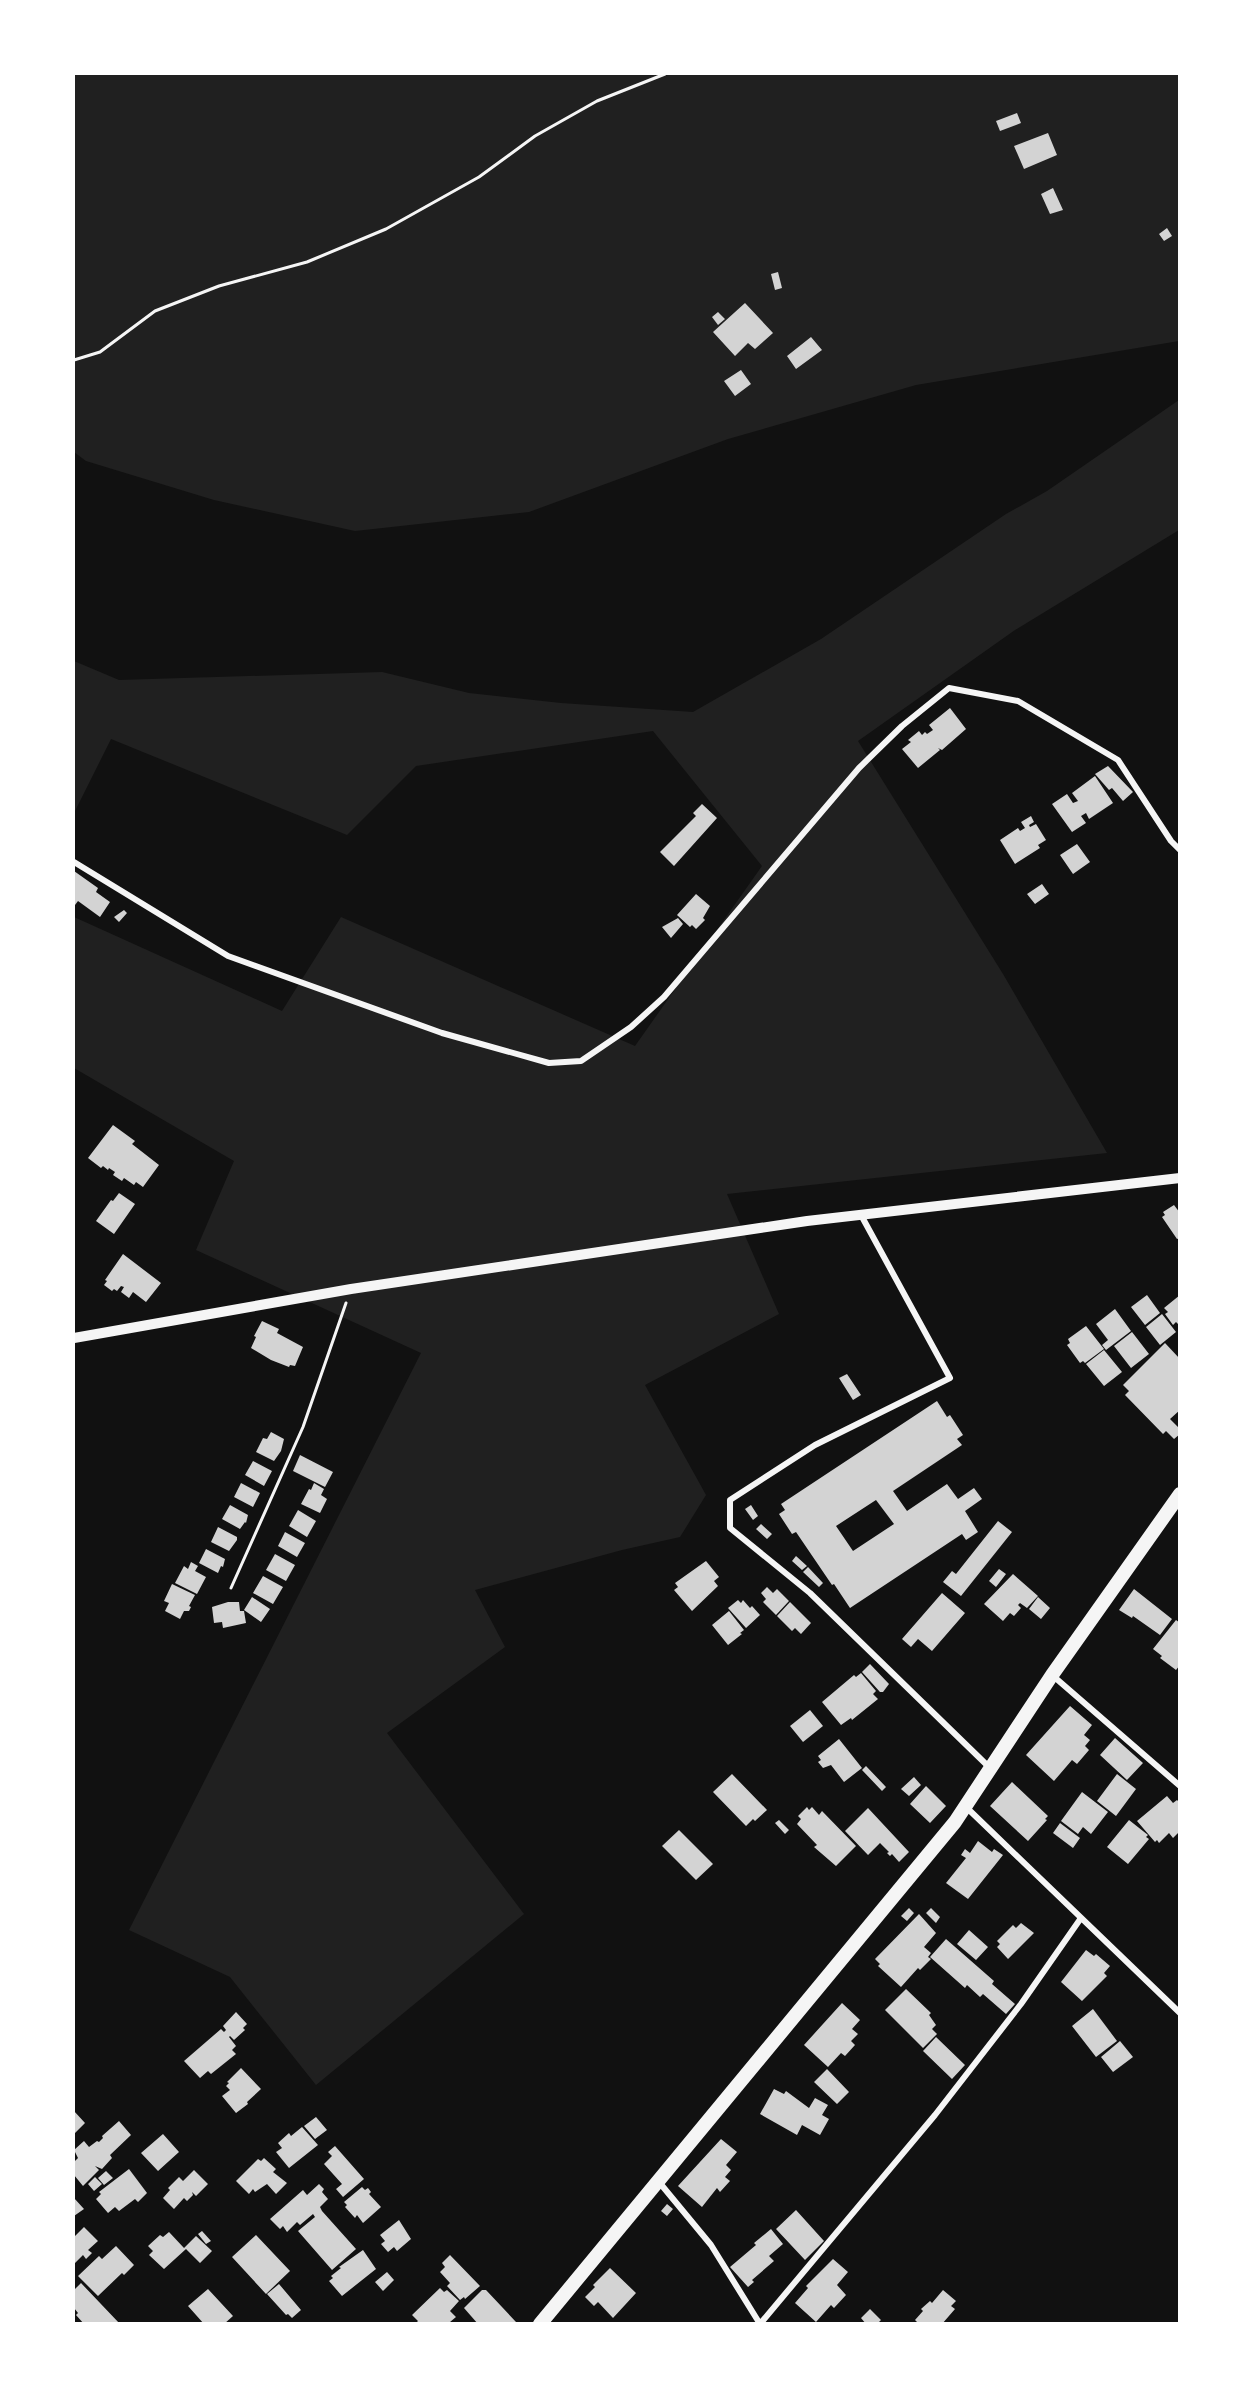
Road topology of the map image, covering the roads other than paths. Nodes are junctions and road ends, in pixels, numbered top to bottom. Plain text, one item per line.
1 (1179, 850) edge
2 (74, 862) edge
3 (1179, 1178) edge
4 (861, 1215) junction
5 (74, 1338) edge
6 (1179, 1494) edge
7 (1052, 1675) junction
8 (991, 1768) junction
9 (1179, 1786) edge
10 (966, 1806) junction
11 (1081, 1918) junction
12 (1179, 2013) edge
13 (659, 2182) junction
14 (545, 2322) edge
15 (760, 2324) edge

1 - 2 street
3 - 4 street
4 - 5 street
4 - 8 street
6 - 7 main road
7 - 8 main road
7 - 9 street
8 - 10 main road
10 - 11 street
10 - 13 main road
11 - 12 street
11 - 15 street
13 - 14 main road
13 - 15 street

